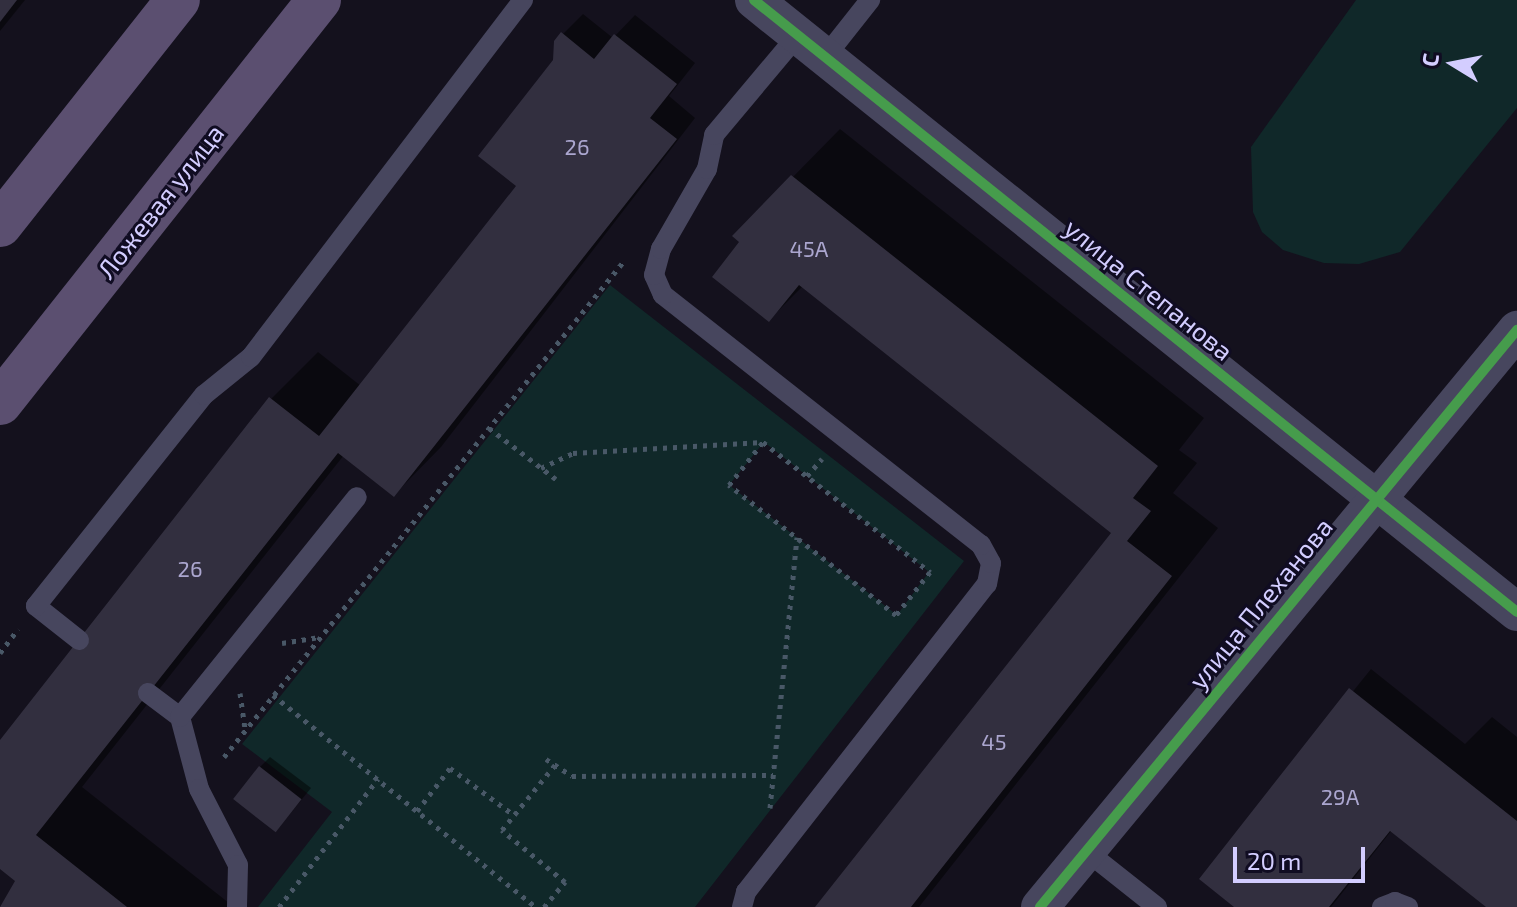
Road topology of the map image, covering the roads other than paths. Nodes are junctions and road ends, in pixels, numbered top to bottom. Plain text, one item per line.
1 (178, 0) edge
2 (319, 0) edge
3 (523, 0) edge
4 (754, 0) edge
5 (870, 0) edge
6 (812, 46) junction
7 (5, 207) edge
8 (1517, 330) edge
9 (0, 403) edge
10 (357, 497) dead end
11 (1375, 498) junction
12 (1517, 612) edge
13 (79, 640) dead end
14 (148, 693) dead end
15 (180, 717) junction
16 (1085, 850) junction
17 (237, 907) edge
18 (742, 907) edge
19 (1040, 907) edge
20 (1157, 907) edge
21 (1382, 907) edge
22 (1408, 907) edge

1 - 7 main road
2 - 9 main road, Ложевая улица
3 - 13 lane
4 - 6 street, улица Степанова
5 - 6 lane
6 - 11 street, улица Степанова
6 - 18 lane
8 - 11 street, улица Плеханова
10 - 15 lane
11 - 12 street, улица Степанова
11 - 16 street, улица Плеханова
14 - 15 lane
15 - 17 lane
16 - 19 street, улица Плеханова
16 - 20 lane
21 - 22 lane

